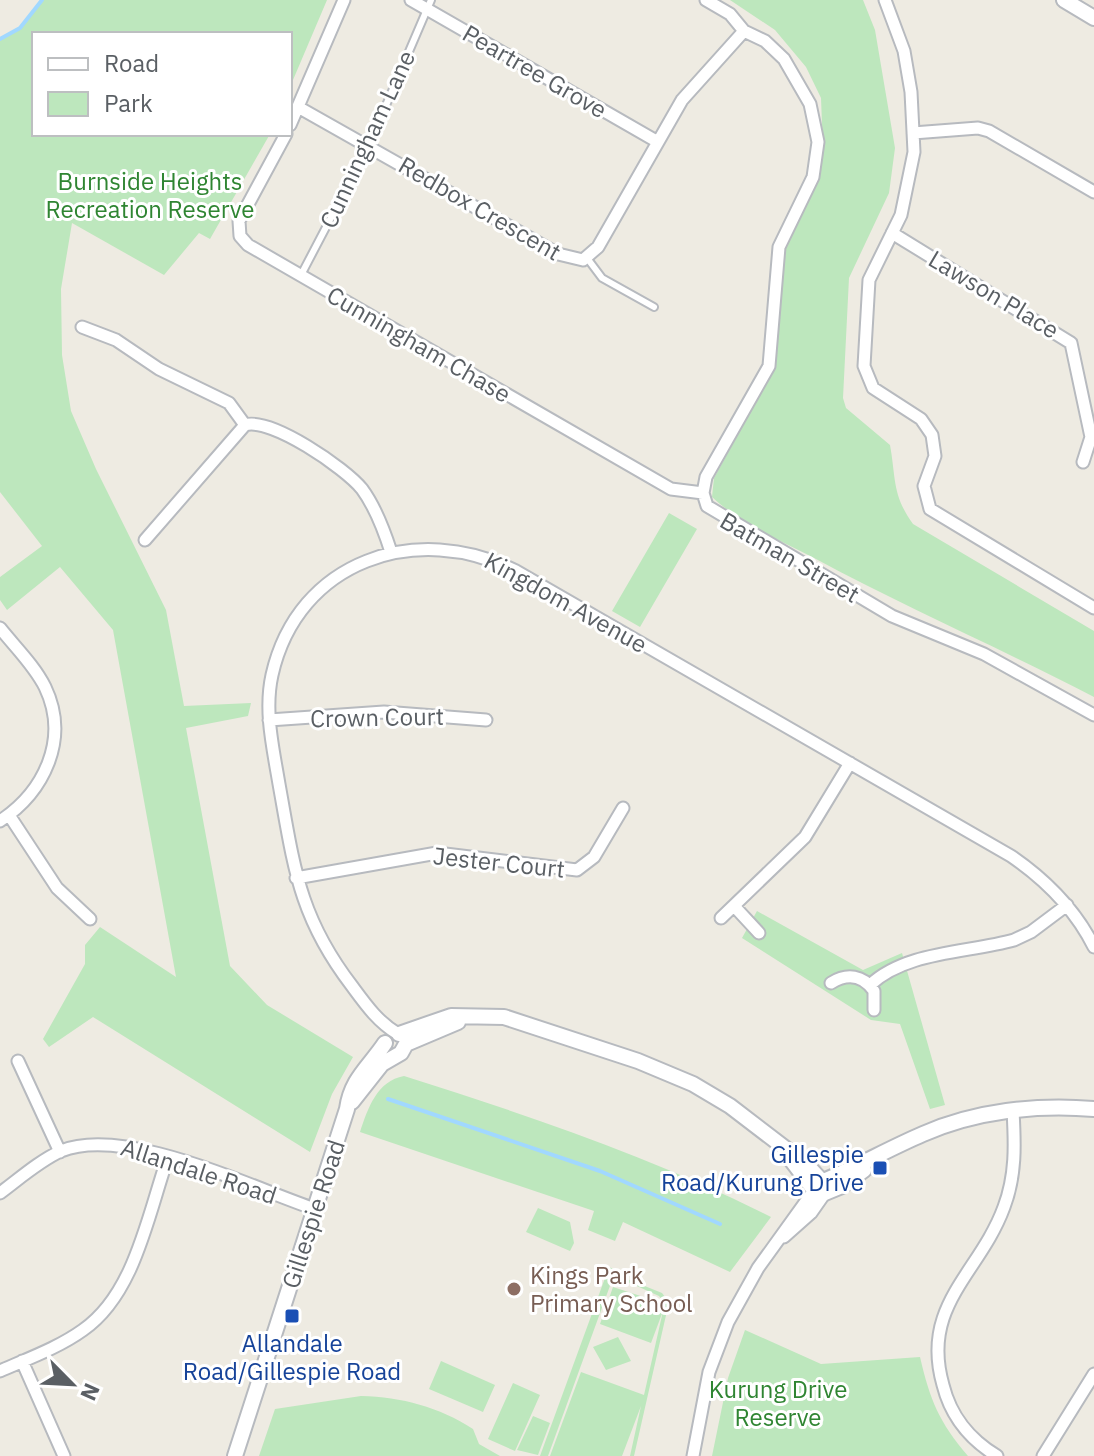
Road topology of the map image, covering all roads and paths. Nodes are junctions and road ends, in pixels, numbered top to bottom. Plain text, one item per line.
1 (344, 0) edge
2 (411, 0) edge
3 (706, 0) edge
4 (1064, 0) edge
5 (887, 2) edge
6 (429, 4) edge
7 (1094, 18) edge
8 (744, 31) junction
9 (298, 107) junction
10 (292, 120) edge
11 (913, 133) junction
12 (285, 136) edge
13 (658, 142) junction
14 (369, 145) junction
15 (1094, 192) edge
16 (892, 233) junction
17 (587, 258) junction
18 (301, 276) junction
19 (654, 307) dead end
20 (82, 327) dead end
21 (245, 425) junction
22 (1083, 462) dead end
23 (703, 493) junction
24 (145, 540) dead end
25 (391, 552) junction
26 (1094, 608) edge
27 (0, 628) edge
28 (1094, 715) edge
29 (269, 720) junction
30 (486, 720) dead end
31 (850, 763) junction
32 (623, 808) dead end
33 (4, 818) edge
34 (296, 878) junction
35 (1067, 905) junction
36 (734, 906) junction
37 (721, 918) dead end
38 (90, 919) dead end
39 (759, 933) dead end
40 (1094, 947) edge
41 (831, 983) dead end
42 (870, 985) junction
43 (874, 1010) dead end
44 (394, 1042) junction
45 (18, 1061) dead end
46 (1094, 1109) edge
47 (1013, 1111) junction
48 (60, 1152) junction
49 (168, 1157) junction
50 (820, 1187) junction
51 (0, 1193) edge
52 (315, 1209) junction
53 (22, 1361) junction
54 (0, 1371) edge
55 (1094, 1374) edge
56 (64, 1456) edge
57 (235, 1456) edge
58 (693, 1456) edge
59 (997, 1456) edge
60 (1043, 1456) edge

1 - 9 street
2 - 6 street, Peartree Grove
3 - 8 street, Batman Street
4 - 7 street
5 - 11 street
6 - 13 street, Peartree Grove
6 - 14 lane, Cunningham Lane
8 - 13 street, Redbox Crescent
8 - 23 street, Batman Street
9 - 10 street
9 - 14 street, Redbox Crescent
11 - 15 street
11 - 16 street
12 - 18 street, Cunningham Chase
13 - 17 street, Redbox Crescent
14 - 17 street, Redbox Crescent
14 - 18 lane, Cunningham Lane
16 - 22 street, Lawson Place
16 - 26 street
17 - 19 lane
18 - 23 street, Cunningham Chase
20 - 21 street
21 - 24 street
21 - 25 street
23 - 28 street, Batman Street
25 - 29 street, Kingdom Avenue
25 - 31 street, Kingdom Avenue
27 - 33 street
29 - 30 street, Crown Court
29 - 34 street, Kingdom Avenue
31 - 35 street, Kingdom Avenue
31 - 36 street
32 - 34 street, Jester Court
33 - 38 street
34 - 44 street, Kingdom Avenue
35 - 40 street, Kingdom Avenue
35 - 42 street
36 - 37 street
36 - 39 street
41 - 42 street
42 - 43 street
44 - 50 street, Gillespie Road
44 - 52 street, Gillespie Road
45 - 48 street
46 - 47 street
47 - 50 street
47 - 59 street
48 - 49 street, Allandale Road
48 - 51 street, Allandale Road
49 - 52 street, Allandale Road
49 - 53 street
50 - 58 street
52 - 57 street, Gillespie Road
53 - 54 street
53 - 56 street
55 - 60 street

